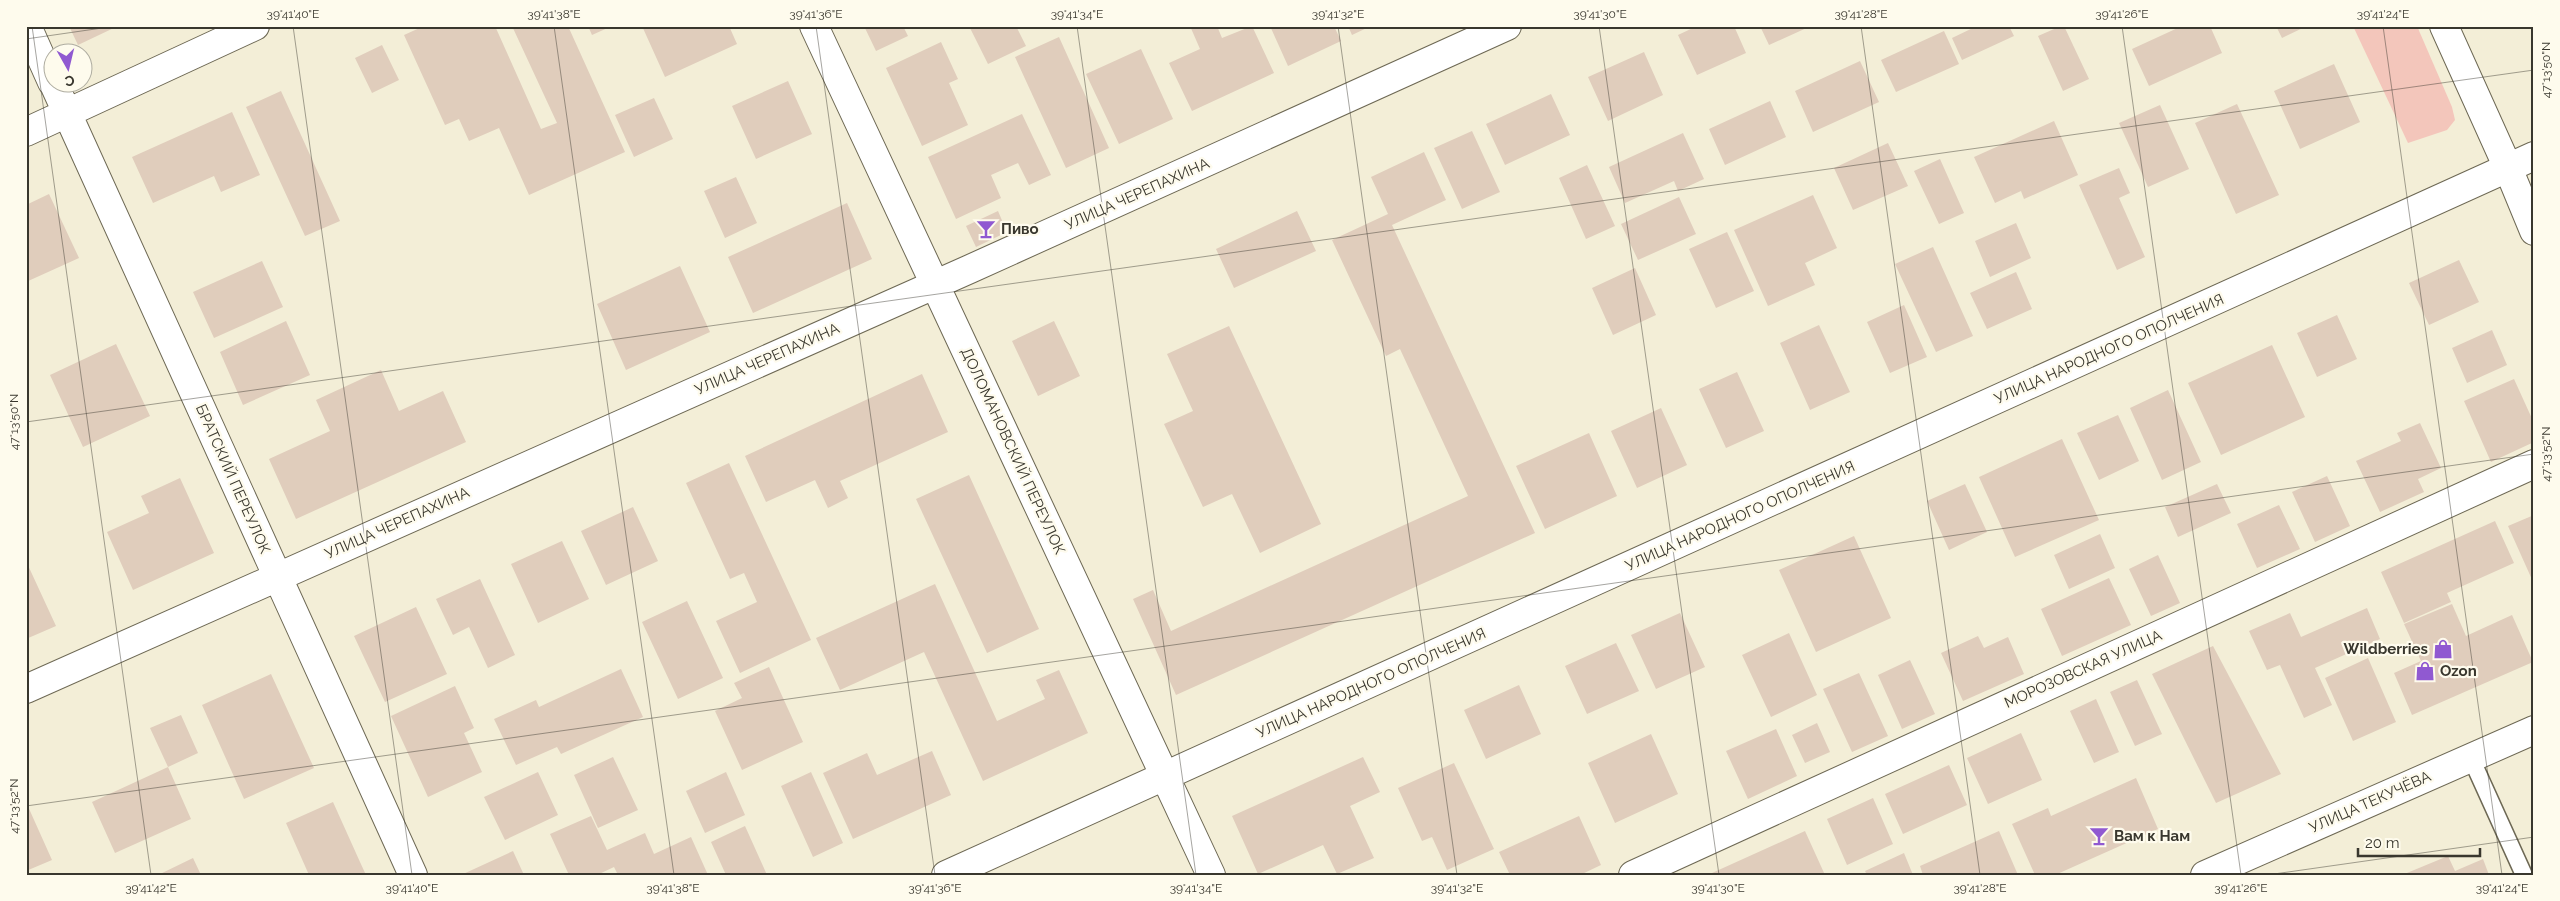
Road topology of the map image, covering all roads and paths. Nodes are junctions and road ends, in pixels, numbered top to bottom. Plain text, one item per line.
1 (27, 26) edge
2 (255, 26) edge
3 (814, 26) edge
4 (1507, 26) edge
5 (2444, 26) edge
6 (42, 58) edge
7 (58, 92) edge
8 (67, 113) junction
9 (26, 132) edge
10 (2534, 156) edge
11 (2508, 168) junction
12 (2534, 231) edge
13 (935, 285) junction
14 (2534, 464) edge
15 (277, 576) junction
16 (26, 689) edge
17 (2534, 730) edge
18 (2471, 758) junction
19 (1165, 776) junction
20 (413, 875) edge
21 (946, 875) edge
22 (1212, 875) edge
23 (1632, 875) edge
24 (2205, 875) edge
25 (2524, 875) edge

1 - 6 street, БРАТСКИЙ ПЕРЕУЛОК
2 - 8 street
3 - 13 street, ДОЛОМАНОВСКИЙ ПЕРЕУЛОК
4 - 13 street, УЛИЦА ЧЕРЕПАХИНА
5 - 11 street
7 - 8 street, БРАТСКИЙ ПЕРЕУЛОК
8 - 9 street
8 - 15 street, БРАТСКИЙ ПЕРЕУЛОК
10 - 11 street, УЛИЦА НАРОДНОГО ОПОЛЧЕНИЯ
11 - 12 street
11 - 19 street, УЛИЦА НАРОДНОГО ОПОЛЧЕНИЯ
13 - 15 street, УЛИЦА ЧЕРЕПАХИНА
13 - 19 street, ДОЛОМАНОВСКИЙ ПЕРЕУЛОК
14 - 23 street, МОРОЗОВСКАЯ УЛИЦА
15 - 16 street, УЛИЦА ЧЕРЕПАХИНА
15 - 20 street, БРАТСКИЙ ПЕРЕУЛОК
17 - 18 street, УЛИЦА ТЕКУЧЁВА
18 - 24 street, УЛИЦА ТЕКУЧЁВА
18 - 25 lane
19 - 21 street, УЛИЦА НАРОДНОГО ОПОЛЧЕНИЯ
19 - 22 street, ДОЛОМАНОВСКИЙ ПЕРЕУЛОК

